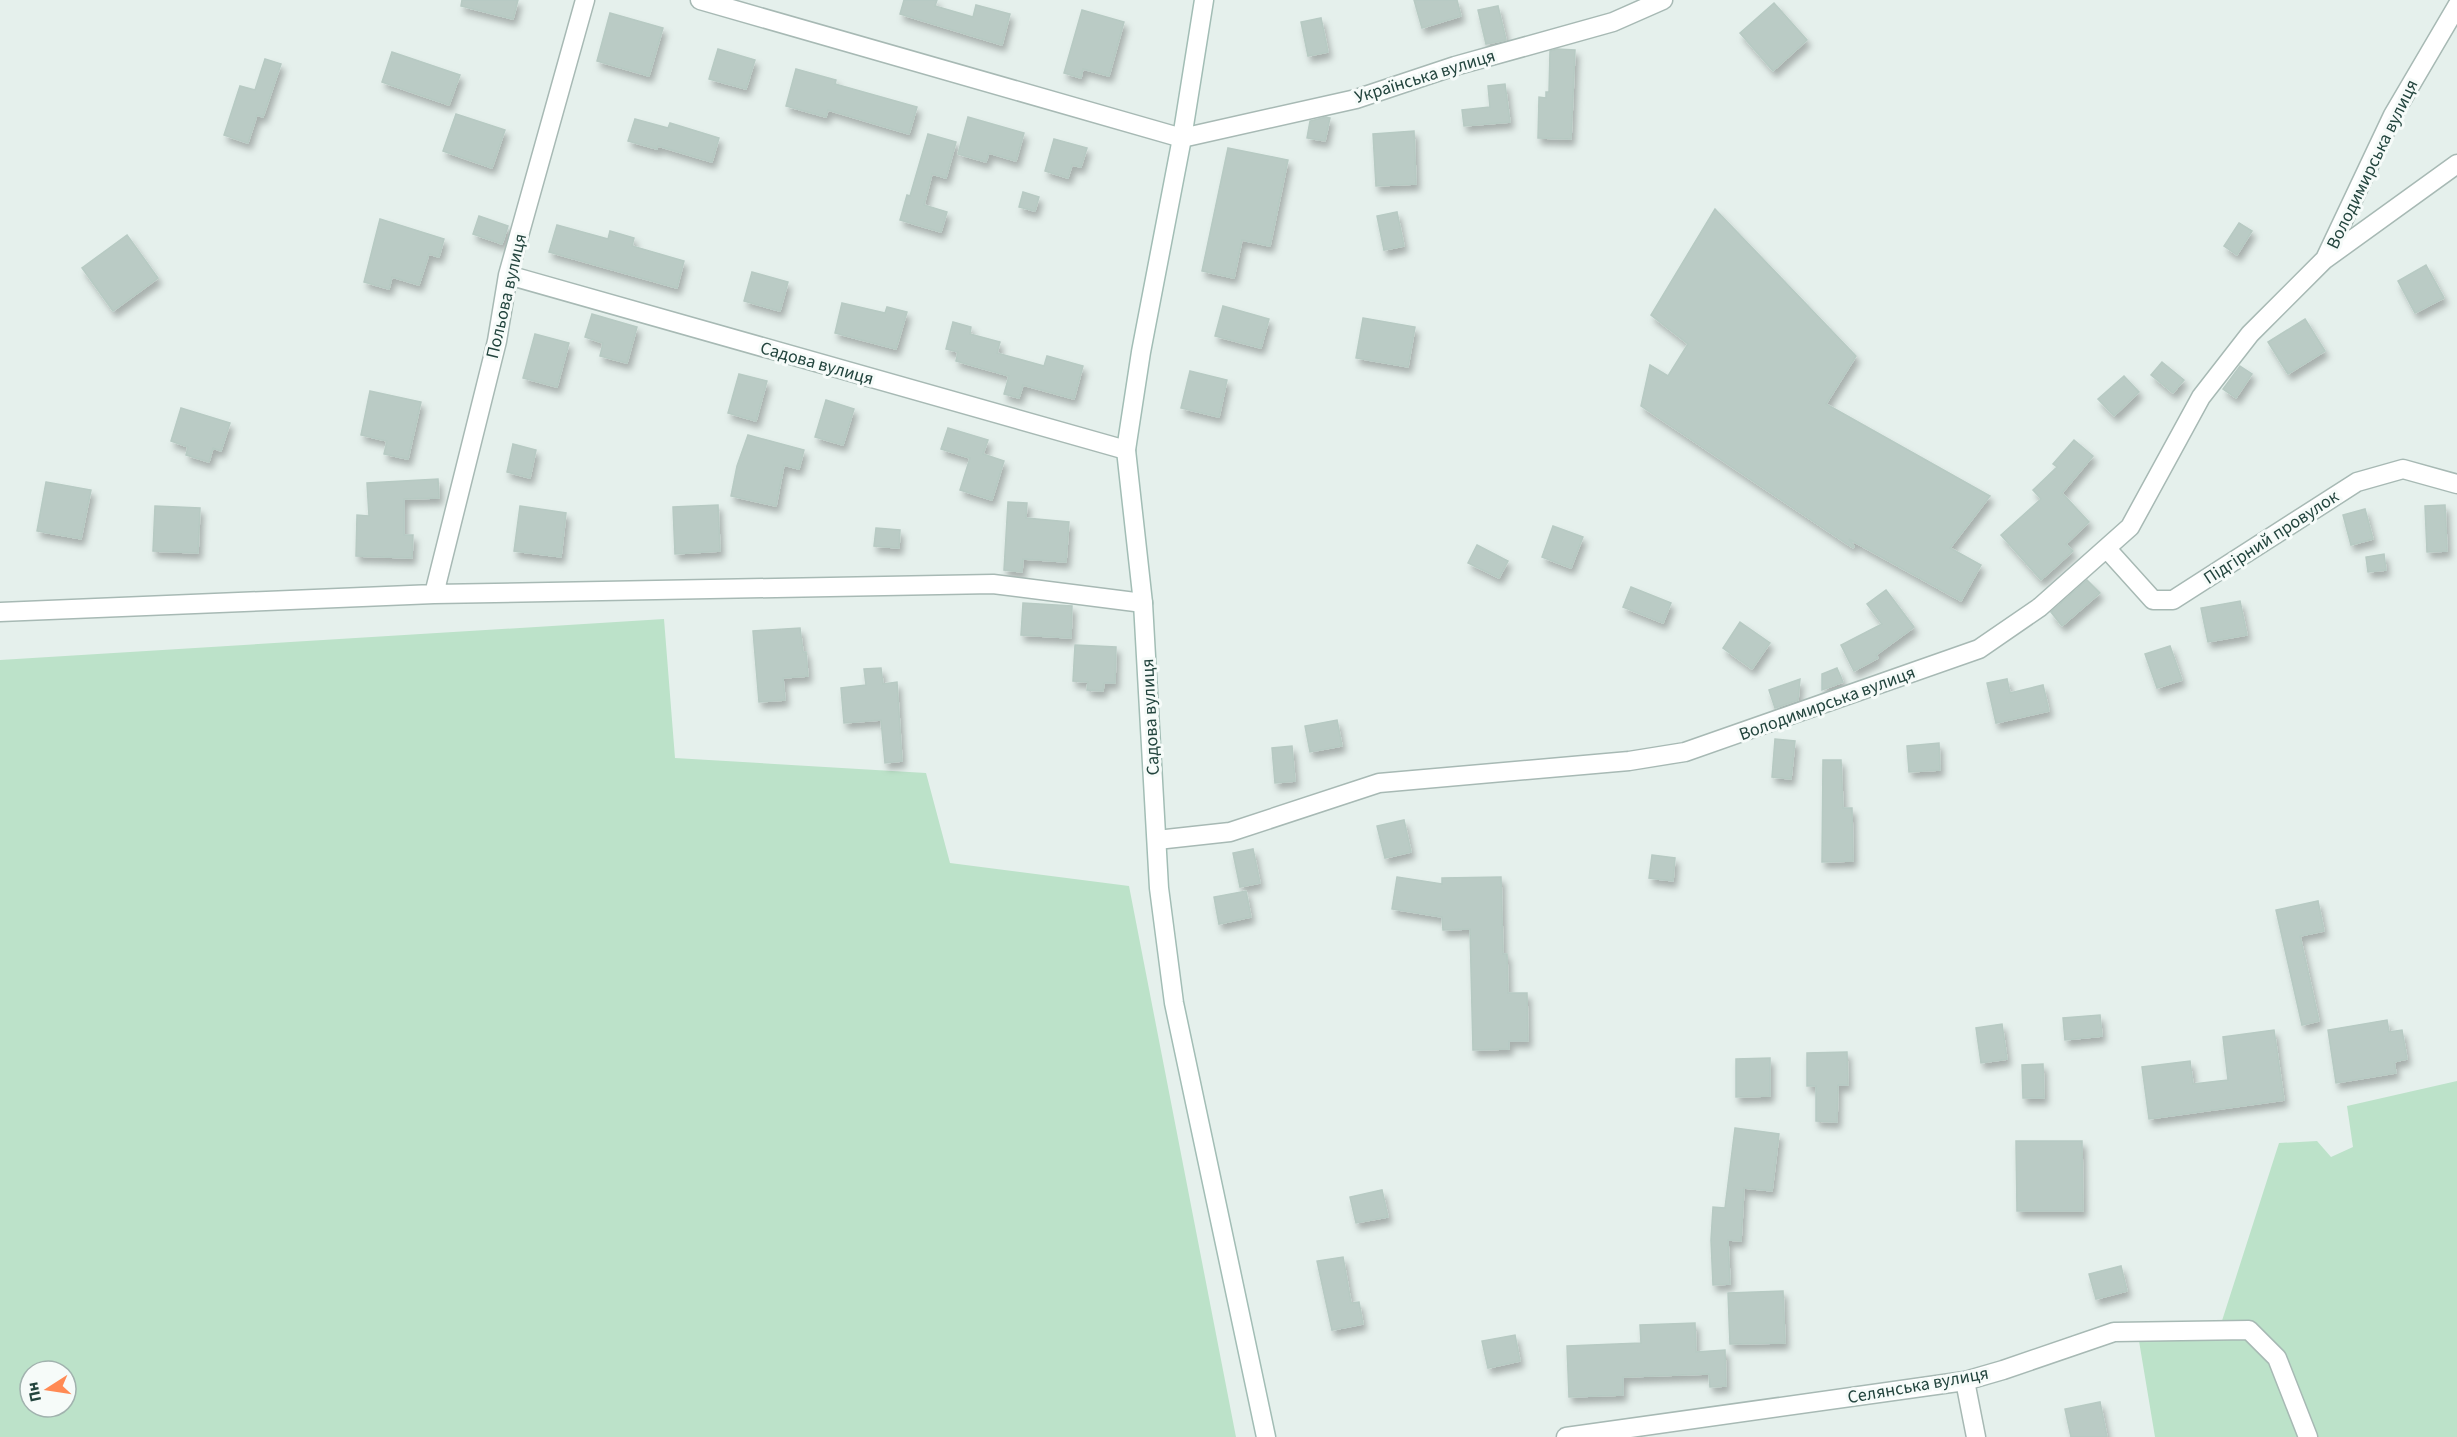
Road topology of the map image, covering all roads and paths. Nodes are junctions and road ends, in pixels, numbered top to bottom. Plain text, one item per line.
1 (585, 0) edge
2 (700, 0) edge
3 (1204, 0) edge
4 (1663, 0) edge
5 (2457, 6) edge
6 (1182, 138) junction
7 (2457, 164) edge
8 (2324, 260) junction
9 (508, 275) junction
10 (1126, 450) junction
11 (2457, 484) edge
12 (2107, 549) junction
13 (434, 594) junction
14 (1143, 603) junction
15 (0, 612) edge
16 (1157, 840) junction
17 (1965, 1381) junction
18 (1266, 1437) edge
19 (1566, 1437) edge
20 (1976, 1437) edge
21 (2308, 1437) edge

1 - 9 street, Польова вулиця
2 - 6 street
3 - 6 street, Садова вулиця
4 - 6 street, Українська вулиця
5 - 8 street, Володимирська вулиця
6 - 10 street, Садова вулиця
7 - 8 street, Володимирська вулиця
8 - 12 street, Володимирська вулиця
9 - 10 street, Садова вулиця
9 - 13 street, Польова вулиця
10 - 14 street, Садова вулиця
11 - 12 street, Підгірний провулок
12 - 16 street, Володимирська вулиця
13 - 14 street
13 - 15 street
14 - 16 street, Садова вулиця
16 - 18 street, Садова вулиця
17 - 19 street, Селянська вулиця
17 - 20 street
17 - 21 street, Селянська вулиця

